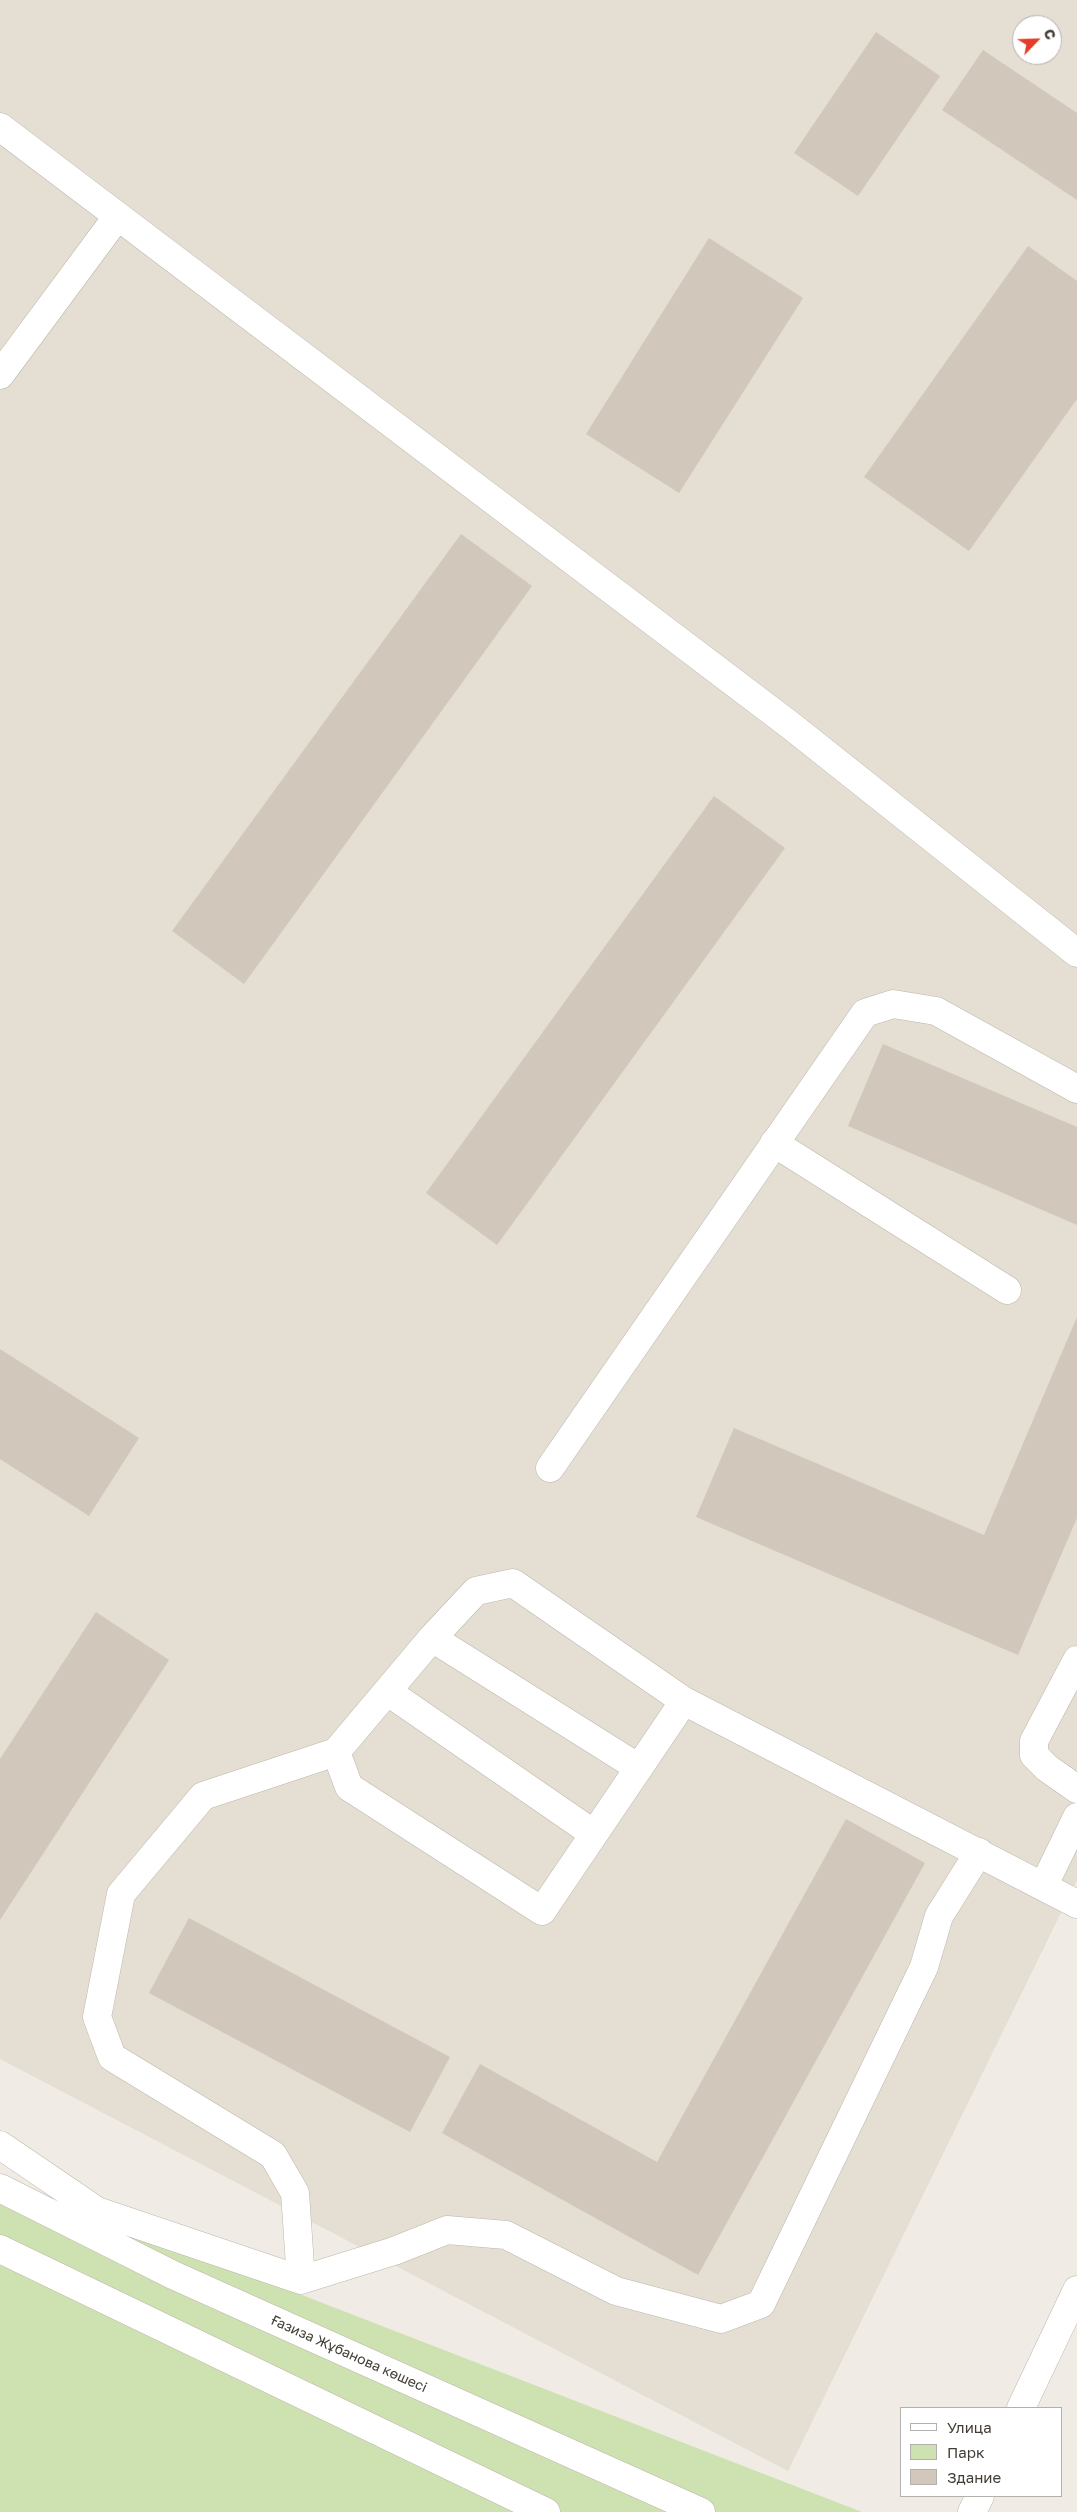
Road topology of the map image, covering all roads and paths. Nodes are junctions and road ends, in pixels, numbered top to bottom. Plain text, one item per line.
1 (0, 127) edge
2 (117, 217) junction
3 (0, 375) edge
4 (1077, 953) edge
5 (1077, 1089) edge
6 (774, 1143) junction
7 (1008, 1290) dead end
8 (550, 1468) dead end
9 (432, 1638) junction
10 (1077, 1660) edge
11 (388, 1692) junction
12 (684, 1701) junction
13 (336, 1752) junction
14 (639, 1768) junction
15 (1077, 1789) edge
16 (1077, 1817) edge
17 (594, 1834) junction
18 (979, 1852) junction
19 (1044, 1885) junction
20 (1077, 1904) edge
21 (0, 2145) edge
22 (0, 2188) edge
23 (0, 2249) edge
24 (301, 2280) junction
25 (1077, 2290) edge
26 (1021, 2407) edge
27 (980, 2497) edge
28 (546, 2512) edge
29 (701, 2512) edge
30 (972, 2512) edge

1 - 2 street
2 - 3 street
2 - 4 street
5 - 6 street
6 - 7 street
6 - 8 street
9 - 11 street
9 - 12 street
9 - 14 street
10 - 15 street
11 - 13 street
11 - 17 street
12 - 14 street
12 - 18 street
13 - 17 street
13 - 24 street
14 - 17 street
16 - 19 street
18 - 19 street
18 - 24 street
19 - 20 street
21 - 24 street
22 - 29 street, Ғазиза Жұбанова көшесі
23 - 28 street
25 - 26 street
27 - 30 street

